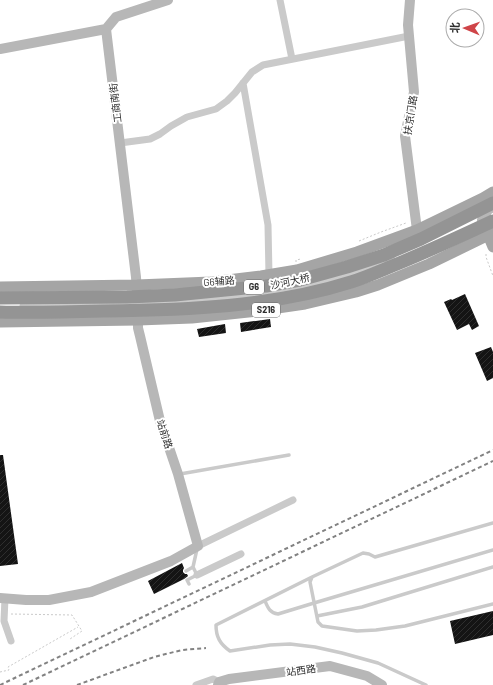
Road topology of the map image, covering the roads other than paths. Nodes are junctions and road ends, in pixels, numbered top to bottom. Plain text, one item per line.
1 (168, 0) edge
2 (280, 0) edge
3 (410, 0) edge
4 (106, 28) junction
5 (409, 36) junction
6 (0, 49) edge
7 (292, 59) junction
8 (243, 83) junction
9 (120, 143) junction
10 (493, 192) edge
11 (491, 213) edge
12 (417, 230) junction
13 (491, 234) edge
14 (490, 248) edge
15 (269, 275) junction
16 (137, 285) junction
17 (0, 287) edge
18 (0, 298) edge
19 (137, 303) junction
20 (0, 314) edge
21 (138, 320) junction
22 (0, 322) edge
23 (289, 455) dead end
24 (178, 474) junction
25 (293, 500) dead end
26 (493, 523) edge
27 (198, 546) junction
28 (493, 550) edge
29 (241, 554) dead end
30 (193, 567) junction
31 (493, 567) edge
32 (186, 571) dead end
33 (197, 575) junction
34 (312, 577) junction
35 (189, 584) dead end
36 (3, 598) edge
37 (265, 601) junction
38 (314, 603) junction
39 (493, 604) edge
40 (317, 616) junction
41 (11, 641) dead end
42 (219, 684) edge
43 (196, 685) edge
44 (382, 685) edge
45 (426, 685) edge

1 - 4 street
2 - 7 street
3 - 5 street, 扶京门路
4 - 6 street
4 - 9 street, 工商南街
5 - 7 street
5 - 12 street, 扶京门路
7 - 8 street
8 - 9 street
8 - 15 street
9 - 16 street, 工商南街
10 - 12 main road, G6辅路
11 - 13 street
11 - 18 highway, 沙河大桥 / G6, bridge
11 - 19 street
11 - 20 highway, 沙河大桥 / G6, bridge
12 - 15 main road, G6辅路
13 - 14 main road
13 - 21 main road, S216
15 - 16 main road, G6辅路
16 - 17 main road, G6辅路
16 - 19 street, 工商南街
19 - 20 street
19 - 21 street, 站前路
21 - 22 main road, S216
21 - 24 street, 站前路
23 - 24 lane
24 - 27 street, 站前路
25 - 27 street
26 - 34 lane
27 - 30 lane
27 - 36 street
28 - 38 lane
29 - 33 street
30 - 32 lane
30 - 33 lane
31 - 40 lane
33 - 35 lane
34 - 37 lane
34 - 38 lane
36 - 41 street
37 - 38 lane
37 - 45 lane
38 - 40 lane
39 - 40 lane
42 - 43 street
42 - 44 street, 站西路

